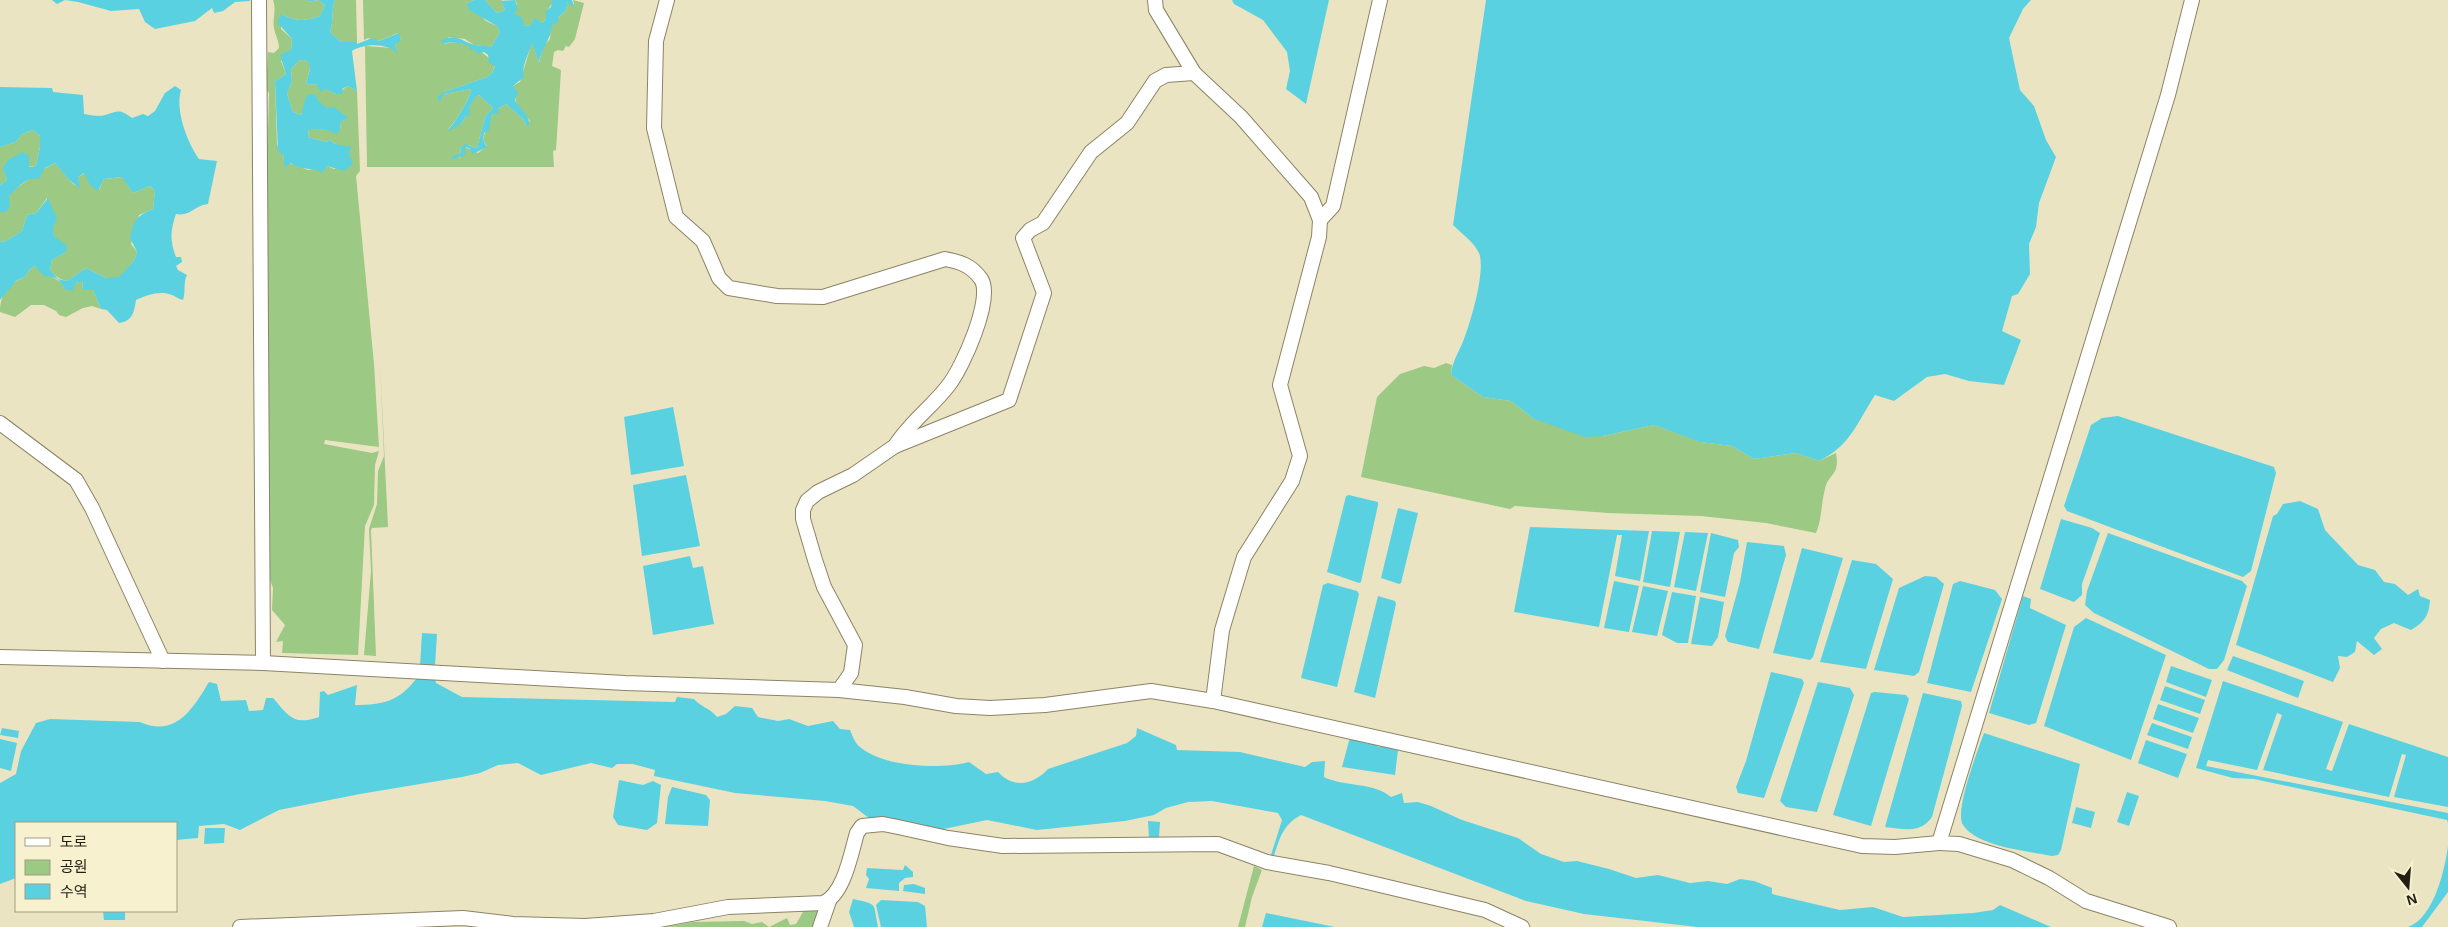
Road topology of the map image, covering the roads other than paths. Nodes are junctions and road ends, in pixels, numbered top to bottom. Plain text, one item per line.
1 (259, 0) edge
2 (667, 0) edge
3 (1155, 0) edge
4 (1380, 0) edge
5 (2192, 0) edge
6 (1194, 73) junction
7 (1320, 220) junction
8 (0, 424) edge
9 (895, 446) junction
10 (0, 657) edge
11 (163, 661) junction
12 (263, 663) junction
13 (839, 690) junction
14 (1213, 701) junction
15 (1939, 843) junction
16 (829, 901) junction
17 (240, 927) edge
18 (820, 927) edge
19 (1522, 927) edge
20 (2169, 927) edge

1 - 12 street
2 - 9 street
3 - 6 street
4 - 7 street
5 - 15 street
6 - 7 street
6 - 9 street
7 - 14 street
8 - 11 street
9 - 13 street
10 - 11 street
11 - 12 street
12 - 13 street
13 - 14 street
14 - 15 street
15 - 20 street
16 - 17 street
16 - 18 street
16 - 19 street

